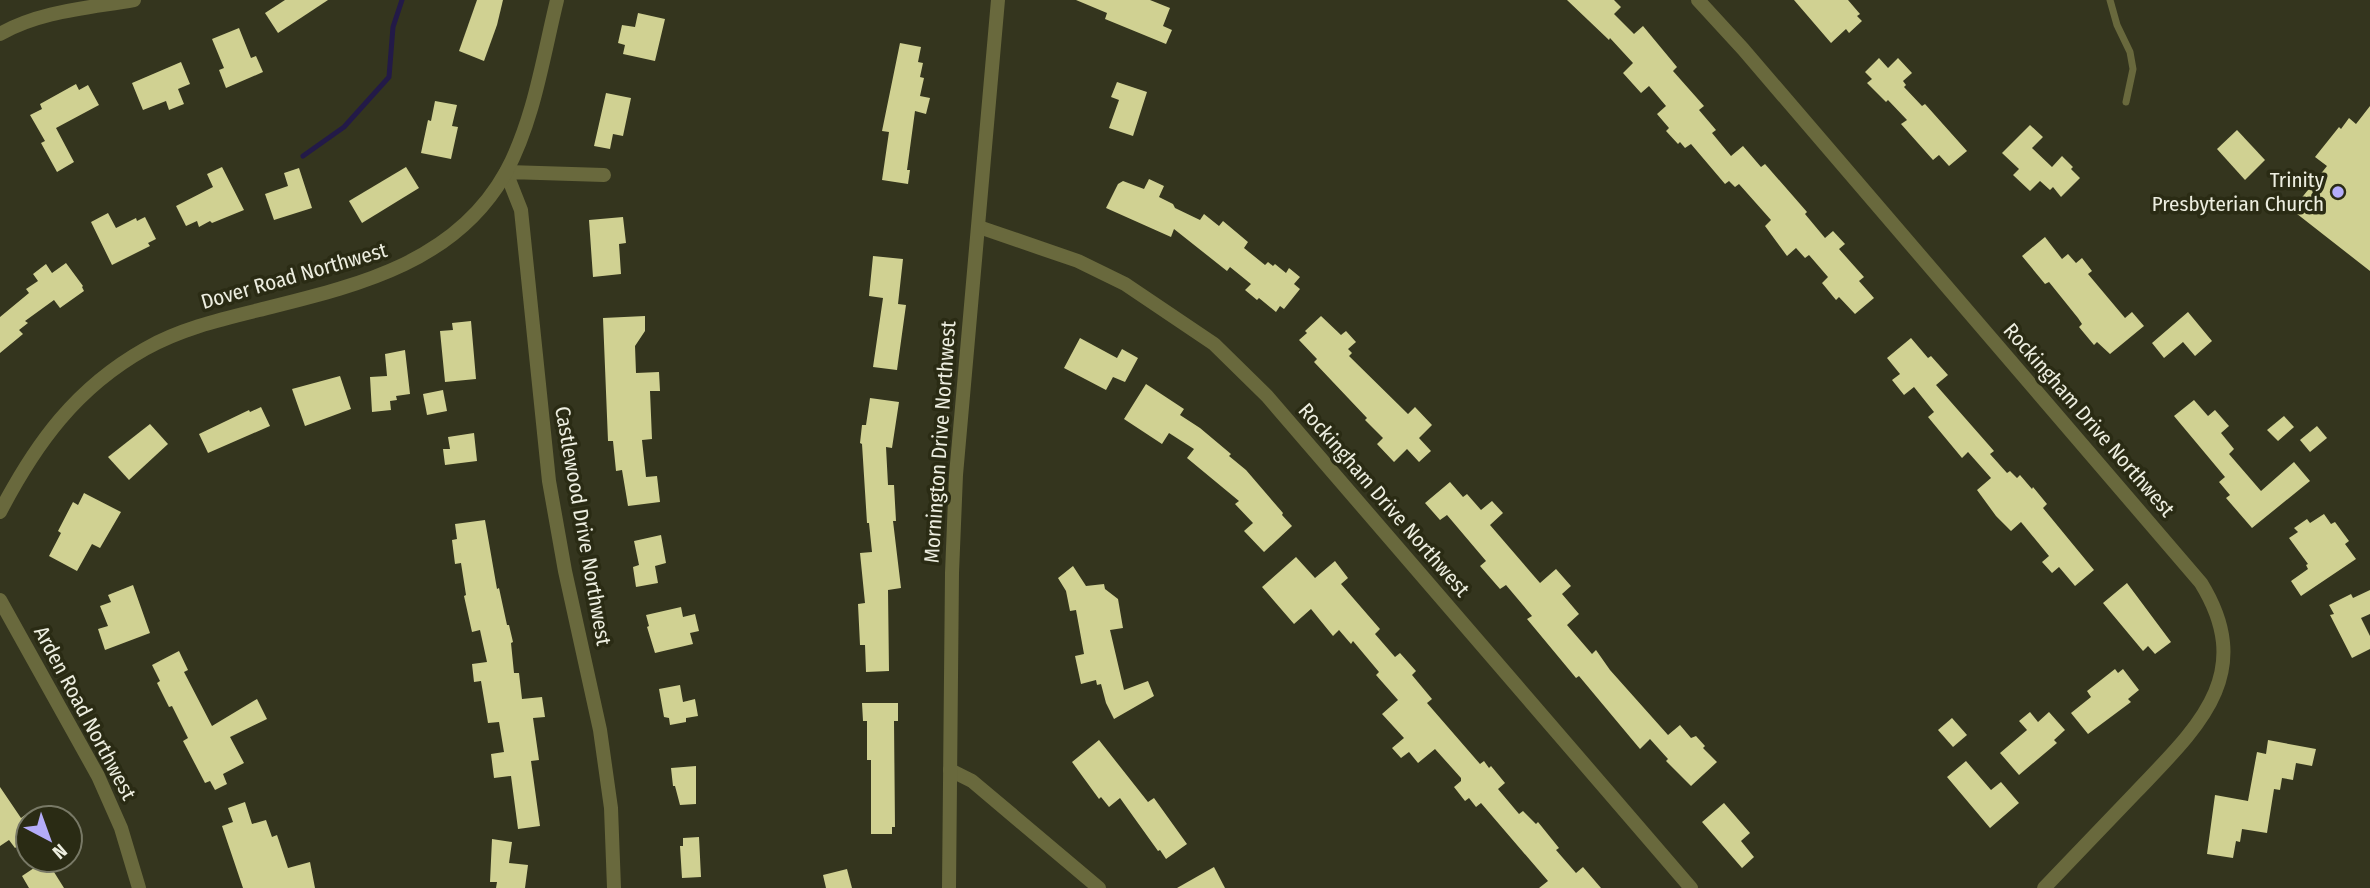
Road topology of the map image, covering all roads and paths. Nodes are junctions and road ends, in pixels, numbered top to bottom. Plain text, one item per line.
1 (134, 0) edge
2 (557, 0) edge
3 (998, 0) edge
4 (1698, 0) edge
5 (2110, 0) edge
6 (0, 34) edge
7 (2126, 102) dead end
8 (506, 172) junction
9 (604, 175) dead end
10 (979, 227) junction
11 (0, 512) edge
12 (0, 600) edge
13 (950, 770) junction
14 (139, 888) edge
15 (614, 888) edge
16 (949, 888) edge
17 (1099, 888) edge
18 (1691, 888) edge
19 (2044, 888) edge

1 - 6 street
2 - 8 street, Dover Road Northwest
3 - 10 street, Mornington Drive Northwest
4 - 19 street, Rockingham Drive Northwest
5 - 7 lane
8 - 9 street
8 - 11 street, Dover Road Northwest
8 - 15 street, Castlewood Drive Northwest
10 - 13 street, Mornington Drive Northwest
10 - 18 street, Rockingham Drive Northwest
12 - 14 street, Arden Road Northwest
13 - 16 street, Mornington Drive Northwest
13 - 17 street

